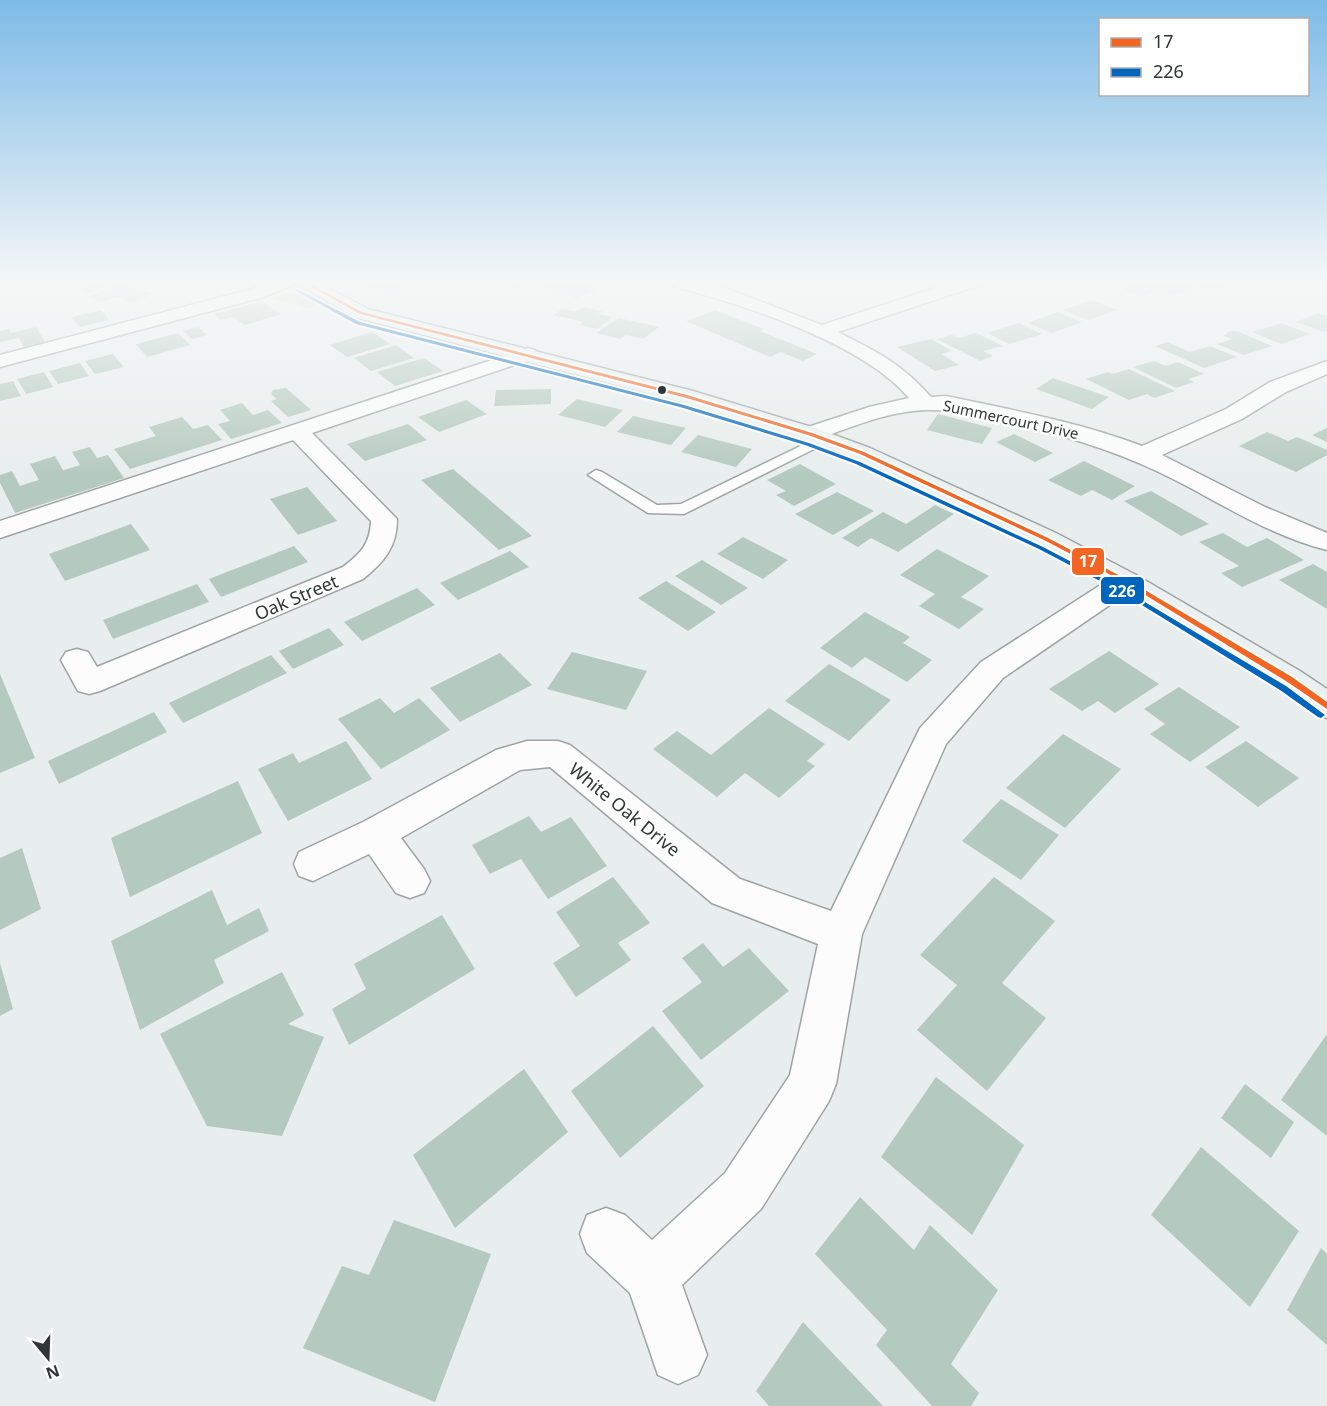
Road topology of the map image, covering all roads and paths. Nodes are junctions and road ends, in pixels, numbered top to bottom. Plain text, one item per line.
1 (55, 347) edge
2 (495, 347) edge
3 (851, 347) edge
4 (528, 354) junction
5 (0, 361) edge
6 (1327, 367) edge
7 (924, 402) junction
8 (298, 432) junction
9 (817, 436) junction
10 (1141, 455) junction
11 (596, 475) dead end
12 (0, 530) edge
13 (1327, 543) edge
14 (1126, 582) junction
15 (77, 660) dead end
16 (1327, 706) edge
17 (376, 832) junction
18 (313, 864) dead end
19 (410, 881) dead end
20 (841, 934) junction
21 (606, 1234) dead end
22 (652, 1276) junction
23 (678, 1355) dead end

1 - 5 street
2 - 4 street
3 - 7 street
4 - 8 street
4 - 9 street
6 - 10 street
7 - 9 street, Summercourt Drive
7 - 10 street, Summercourt Drive
8 - 12 street
8 - 15 street, Oak Street
9 - 11 lane
9 - 14 street
10 - 13 street, Summercourt Drive
14 - 16 street
14 - 20 street
17 - 18 street, White Oak Drive
17 - 19 street
17 - 20 street, White Oak Drive
20 - 22 street
21 - 22 street
22 - 23 street

